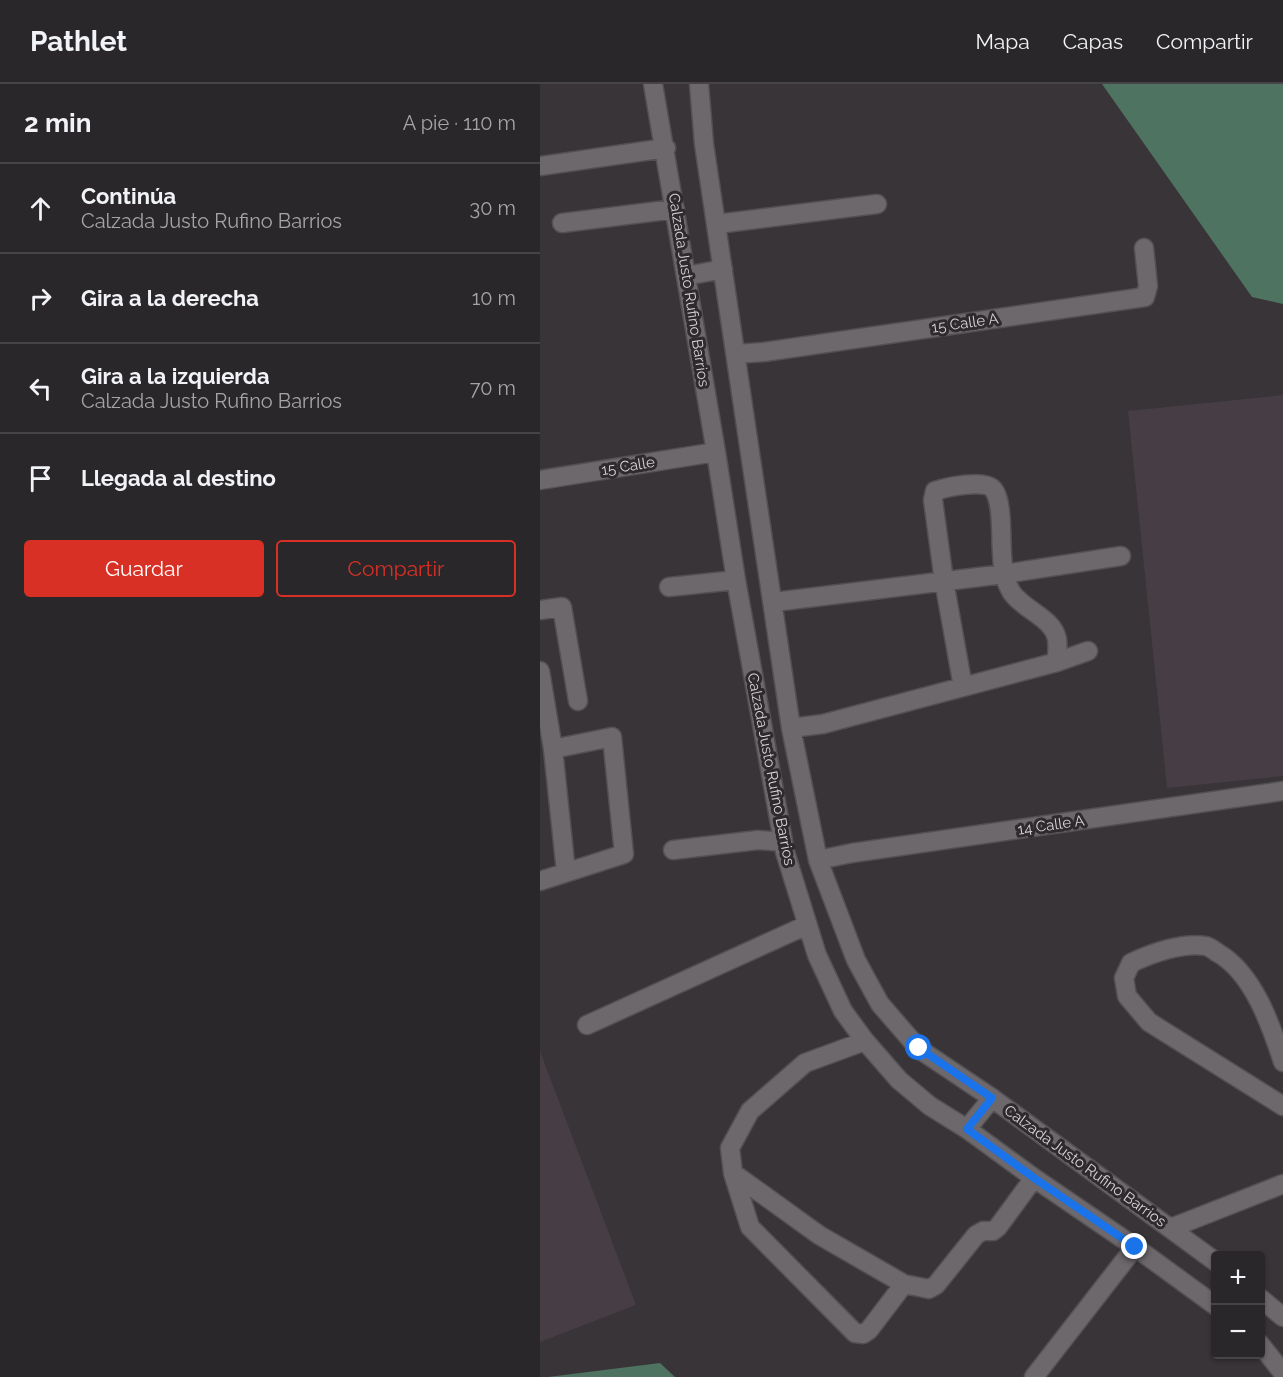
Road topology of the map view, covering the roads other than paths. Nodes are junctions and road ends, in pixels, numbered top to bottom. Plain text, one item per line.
1 (654, 84) edge
2 (699, 84) edge
3 (666, 148) junction
4 (540, 166) edge
5 (877, 204) dead end
6 (675, 208) junction
7 (562, 223) dead end
8 (717, 224) junction
9 (1144, 248) dead end
10 (723, 269) junction
11 (686, 276) junction
12 (736, 354) junction
13 (716, 452) junction
14 (540, 480) edge
15 (1120, 556) dead end
16 (1004, 574) junction
17 (736, 580) junction
18 (944, 581) junction
19 (669, 587) dead end
20 (774, 602) junction
21 (540, 610) edge
22 (1088, 651) dead end
23 (1057, 662) junction
24 (783, 663) junction
25 (752, 668) junction
26 (540, 671) edge
27 (963, 687) junction
28 (578, 701) dead end
29 (791, 728) junction
30 (553, 749) junction
31 (1283, 791) edge
32 (783, 843) junction
33 (673, 850) dead end
34 (818, 860) junction
35 (566, 872) junction
36 (540, 881) edge
37 (807, 925) junction
38 (587, 1025) dead end
39 (865, 1041) junction
40 (1283, 1062) edge
41 (992, 1098) junction
42 (1283, 1106) edge
43 (967, 1129) junction
44 (733, 1173) junction
45 (1034, 1178) junction
46 (1283, 1184) edge
47 (1171, 1228) junction
48 (1135, 1247) junction
49 (1211, 1259) edge
50 (904, 1284) junction
51 (1265, 1302) edge
52 (1214, 1305) edge
53 (1283, 1317) edge
54 (1265, 1350) edge
55 (1283, 1373) edge
56 (1034, 1377) edge

1 - 3 street, Calzada Justo Rufino Barrios
2 - 8 street, Calzada Justo Rufino Barrios
3 - 4 street
3 - 6 street, Calzada Justo Rufino Barrios
5 - 8 street
6 - 7 street
6 - 11 street, Calzada Justo Rufino Barrios
8 - 10 street, Calzada Justo Rufino Barrios
9 - 12 street, 15 Calle A
10 - 11 street
10 - 12 street, Calzada Justo Rufino Barrios
11 - 13 street, Calzada Justo Rufino Barrios
12 - 20 street, Calzada Justo Rufino Barrios
13 - 14 street, 15 Calle
13 - 17 street, Calzada Justo Rufino Barrios
15 - 16 street
16 - 18 street
16 - 18 street
16 - 23 street
17 - 19 street
17 - 25 street, Calzada Justo Rufino Barrios
18 - 20 street
18 - 27 street
20 - 24 street, Calzada Justo Rufino Barrios
21 - 28 street
22 - 23 street
23 - 27 street
24 - 25 street
24 - 29 street, Calzada Justo Rufino Barrios
25 - 32 street, Calzada Justo Rufino Barrios
26 - 30 street
27 - 29 street
29 - 34 street, Calzada Justo Rufino Barrios
30 - 35 street
30 - 35 street
31 - 34 street, 14 Calle A
32 - 33 street
32 - 37 street, Calzada Justo Rufino Barrios
34 - 41 street, Calzada Justo Rufino Barrios
35 - 36 street
37 - 38 street
37 - 39 street, Calzada Justo Rufino Barrios
39 - 43 street, Calzada Justo Rufino Barrios
39 - 44 street
40 - 42 street
41 - 43 street
41 - 47 street, Calzada Justo Rufino Barrios
43 - 45 street, Calzada Justo Rufino Barrios
44 - 50 street
44 - 50 street
45 - 48 street, Calzada Justo Rufino Barrios
45 - 50 street
46 - 47 street
47 - 49 street, Calzada Justo Rufino Barrios
48 - 52 street, Calzada Justo Rufino Barrios
48 - 56 street
51 - 53 street
54 - 55 street

